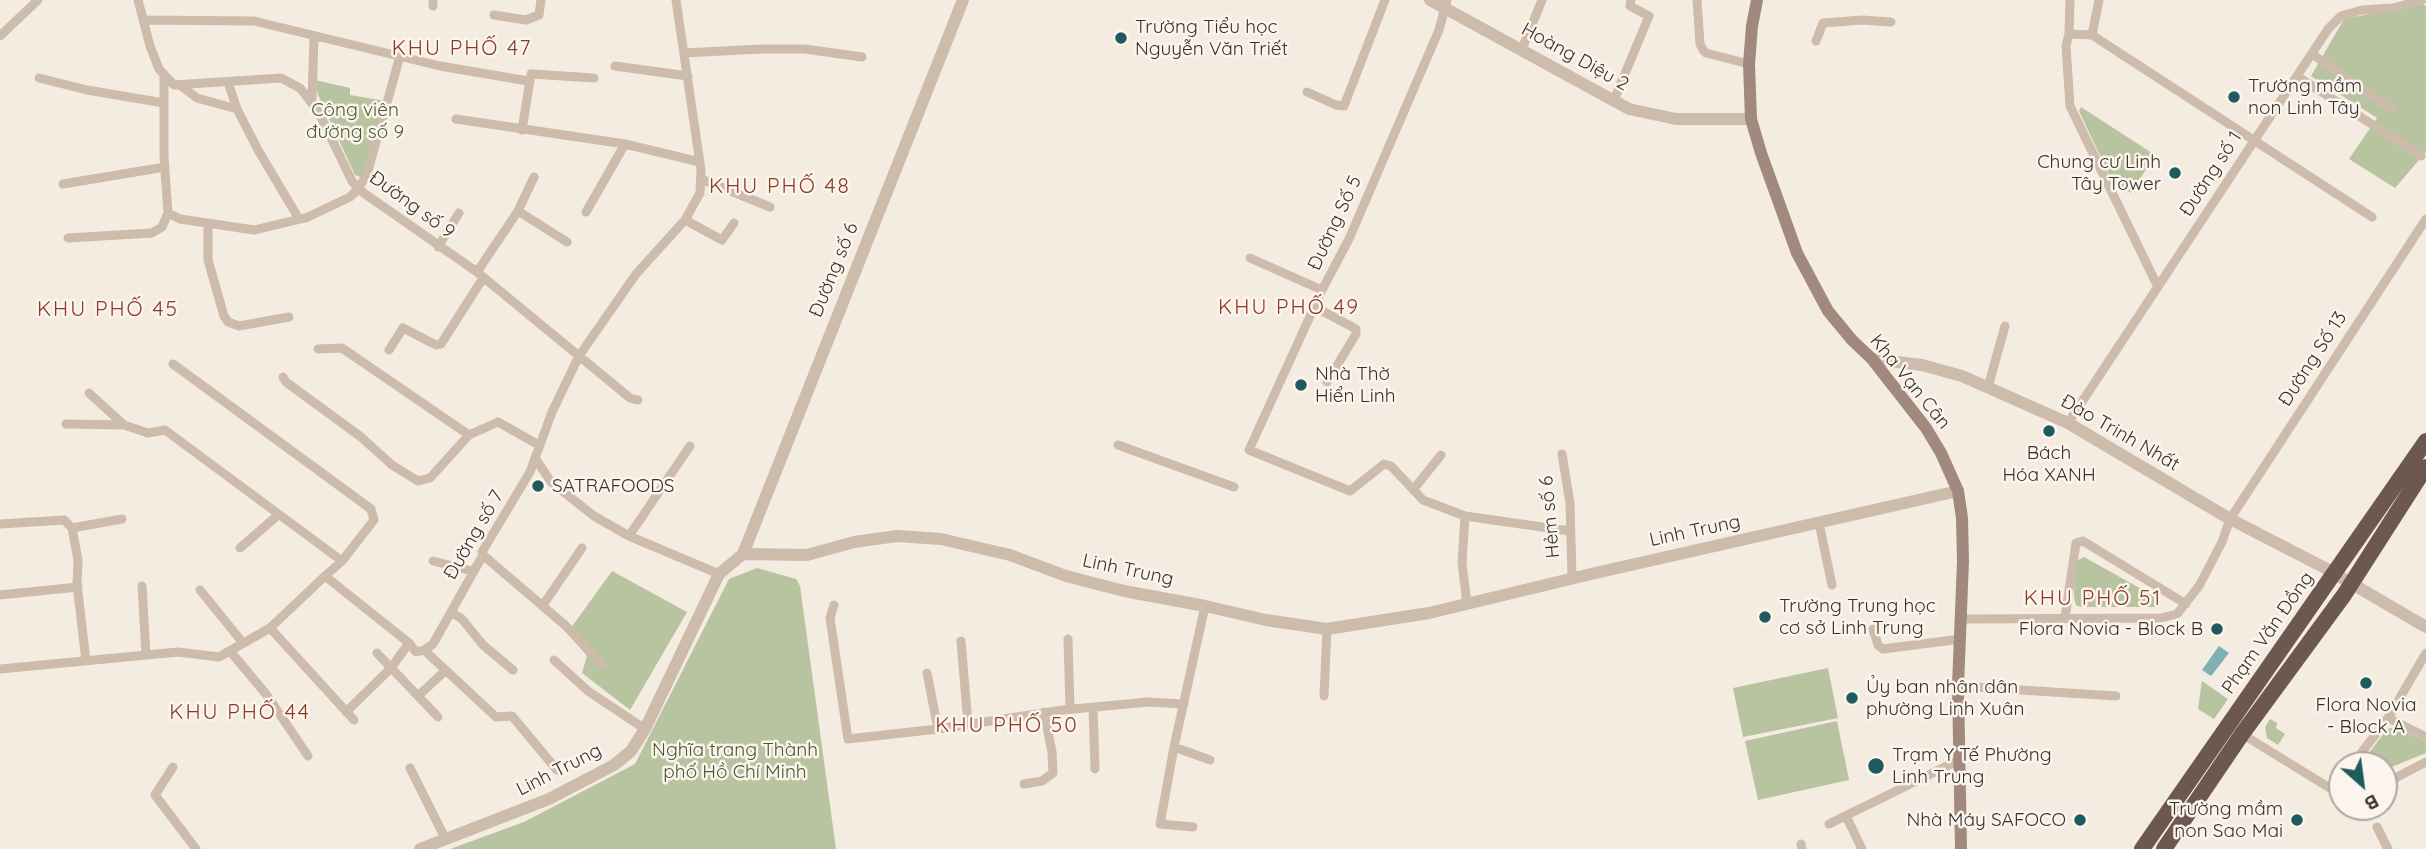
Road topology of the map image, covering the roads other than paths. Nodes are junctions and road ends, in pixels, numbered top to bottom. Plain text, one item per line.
1 (37, 0) edge
2 (138, 0) edge
3 (541, 0) edge
4 (676, 0) edge
5 (963, 0) edge
6 (1385, 0) edge
7 (1430, 0) edge
8 (1542, 0) edge
9 (1631, 0) edge
10 (1697, 0) edge
11 (1757, 0) edge
12 (2070, 0) edge
13 (2099, 0) edge
14 (2423, 0) edge
15 (1447, 4) edge
16 (494, 15) dead end
17 (143, 20) junction
18 (1891, 22) dead end
19 (2, 32) edge
20 (2069, 34) junction
21 (2092, 35) junction
22 (314, 36) junction
23 (1816, 41) dead end
24 (1522, 49) junction
25 (684, 53) junction
26 (2312, 54) junction
27 (400, 55) junction
28 (862, 57) dead end
29 (1749, 64) junction
30 (615, 66) dead end
31 (164, 76) junction
32 (688, 76) junction
33 (2297, 76) junction
34 (39, 78) dead end
35 (594, 78) dead end
36 (228, 82) junction
37 (528, 82) junction
38 (181, 86) junction
39 (1307, 92) dead end
40 (1614, 100) junction
41 (312, 101) junction
42 (164, 103) junction
43 (237, 109) junction
44 (2391, 110) dead end
45 (1751, 119) junction
46 (456, 120) dead end
47 (522, 130) junction
48 (2255, 139) junction
49 (625, 144) junction
50 (2421, 156) dead end
51 (700, 162) junction
52 (165, 167) junction
53 (534, 177) dead end
54 (701, 179) junction
55 (64, 184) dead end
56 (358, 189) junction
57 (770, 207) dead end
58 (518, 211) junction
59 (586, 212) dead end
60 (167, 213) junction
61 (459, 213) dead end
62 (2372, 217) dead end
63 (299, 219) junction
64 (2426, 219) edge
65 (685, 220) junction
66 (734, 223) dead end
67 (208, 224) junction
68 (68, 238) dead end
69 (566, 242) dead end
70 (438, 247) junction
71 (1250, 258) dead end
72 (480, 275) junction
73 (2158, 288) junction
74 (1322, 290) junction
75 (1315, 307) junction
76 (289, 317) dead end
77 (2005, 326) dead end
78 (318, 349) dead end
79 (389, 351) dead end
80 (579, 356) junction
81 (1872, 359) junction
82 (173, 364) dead end
83 (283, 377) dead end
84 (1327, 382) dead end
85 (1988, 387) junction
86 (89, 393) dead end
87 (638, 400) dead end
88 (2068, 423) junction
89 (66, 424) dead end
90 (124, 425) junction
91 (469, 435) junction
92 (2426, 441) edge
93 (539, 445) junction
94 (1118, 445) dead end
95 (690, 446) dead end
96 (1562, 454) dead end
97 (1441, 455) dead end
98 (535, 458) junction
99 (2426, 467) edge
100 (1234, 487) dead end
101 (1413, 490) junction
102 (1958, 491) junction
103 (278, 515) junction
104 (1465, 516) junction
105 (122, 519) dead end
106 (2230, 519) junction
107 (1819, 523) junction
108 (0, 524) edge
109 (72, 528) junction
110 (1570, 531) junction
111 (629, 536) junction
112 (240, 548) dead end
113 (582, 548) dead end
114 (743, 554) junction
115 (483, 555) junction
116 (342, 561) junction
117 (433, 561) dead end
118 (472, 571) junction
119 (719, 573) junction
120 (2335, 574) junction
121 (325, 576) junction
122 (1572, 578) junction
123 (2350, 584) junction
124 (1832, 585) dead end
125 (142, 586) dead end
126 (78, 587) junction
127 (200, 590) dead end
128 (0, 595) edge
129 (1466, 604) junction
130 (2186, 604) junction
131 (542, 605) junction
132 (834, 605) dead end
133 (1205, 606) junction
134 (451, 612) junction
135 (2066, 618) junction
136 (1961, 619) junction
137 (2426, 627) edge
138 (270, 628) junction
139 (1326, 629) junction
140 (1873, 629) dead end
141 (1068, 639) dead end
142 (1961, 639) junction
143 (961, 641) dead end
144 (243, 643) junction
145 (409, 643) junction
146 (424, 650) junction
147 (230, 651) junction
148 (377, 653) dead end
149 (2426, 653) edge
150 (146, 655) junction
151 (554, 660) dead end
152 (86, 661) junction
153 (602, 665) dead end
154 (391, 668) junction
155 (0, 670) edge
156 (446, 670) junction
157 (513, 670) dead end
158 (927, 673) dead end
159 (1958, 686) junction
160 (418, 696) junction
161 (1324, 696) dead end
162 (2116, 696) dead end
163 (1184, 704) junction
164 (1093, 707) junction
165 (1070, 709) junction
166 (346, 712) junction
167 (1044, 712) junction
168 (438, 717) dead end
169 (2388, 718) junction
170 (354, 720) dead end
171 (968, 724) junction
172 (645, 729) junction
173 (938, 729) junction
174 (2242, 734) junction
175 (2426, 737) edge
176 (1174, 747) junction
177 (2363, 751) edge
178 (308, 756) dead end
179 (1210, 760) dead end
180 (1959, 760) junction
181 (2426, 762) edge
182 (173, 767) dead end
183 (410, 768) dead end
184 (1095, 768) dead end
185 (556, 770) dead end
186 (2398, 776) edge
187 (1024, 785) dead end
188 (2328, 785) edge
189 (1846, 816) junction
190 (1829, 824) dead end
191 (1193, 827) dead end
192 (2377, 827) dead end
193 (446, 840) junction
194 (196, 849) edge
195 (420, 849) edge
196 (1861, 849) edge
197 (1961, 849) edge
198 (2143, 849) edge
199 (2164, 849) edge
200 (2388, 849) edge

1 - 19 street
2 - 17 street
3 - 16 street
4 - 25 street, Đường số 7
5 - 114 street, Đường số 6
6 - 39 street
7 - 15 street, Hoàng Diệu 2
8 - 24 street
9 - 40 street
10 - 29 street
11 - 29 main road, Kha Vạn Cân
12 - 20 street
13 - 21 street
14 - 26 street, Đường số 1
15 - 24 street, Hoàng Diệu 2
15 - 74 street, Đường Số 5
17 - 22 street
17 - 31 street
18 - 23 street
20 - 21 street
20 - 73 street
21 - 48 street
22 - 27 street
22 - 41 street
24 - 40 street, Hoàng Diệu 2
25 - 28 street
25 - 32 street, Đường số 7
26 - 33 street, Đường số 1
26 - 44 street
27 - 37 street
27 - 56 street
29 - 45 main road, Kha Vạn Cân
30 - 32 street
31 - 38 street
31 - 42 street
32 - 51 street, Đường số 7
33 - 48 street, Đường số 1
33 - 50 street
34 - 42 street
35 - 37 street
36 - 38 street, Đường số 9
36 - 41 street, Đường số 9
36 - 43 street
37 - 47 street
38 - 43 street
40 - 45 street, Hoàng Diệu 2
41 - 56 street, Đường số 9
42 - 52 street
43 - 63 street
45 - 81 main road, Kha Vạn Cân
46 - 47 street
47 - 49 street
48 - 62 street
48 - 73 street, Đường số 1
49 - 51 street
49 - 59 street
51 - 54 street, Đường số 7
52 - 55 street
52 - 60 street
53 - 58 street
54 - 57 street
54 - 65 street, Đường số 7
56 - 63 street
56 - 70 street, Đường số 9
58 - 69 street
58 - 72 street
60 - 67 street
60 - 68 street
61 - 70 street
63 - 67 street
64 - 106 street, Đường Số 13
65 - 66 street
65 - 80 street, Đường số 7
67 - 76 street
70 - 72 street, Đường số 9
71 - 74 street
72 - 79 street
72 - 80 street, Đường số 9
73 - 88 street, Đường số 1
74 - 75 street, Đường Số 5
75 - 84 street
75 - 101 street, Đường Số 5
77 - 85 street
78 - 91 street
80 - 87 street, Đường số 9
80 - 93 street, Đường số 7
81 - 85 street, Đào Trinh Nhất
81 - 102 main road, Kha Vạn Cân
82 - 116 street
83 - 91 street
85 - 88 street, Đào Trinh Nhất
86 - 90 street
88 - 106 street, Đào Trinh Nhất
89 - 90 street
90 - 103 street
91 - 93 street
92 - 120 highway, Phạm Văn Đồng
93 - 98 street, Đường số 7
94 - 100 street
95 - 111 street
96 - 110 street, Hẻm số 6
97 - 101 street
98 - 111 street
98 - 115 street, Đường số 7
99 - 123 highway, Phạm Văn Đồng
101 - 104 street
102 - 107 street, Linh Trung
102 - 136 main road, Kha Vạn Cân
103 - 112 street
103 - 116 street
104 - 110 street
104 - 129 street
105 - 109 street
106 - 120 street, Đào Trinh Nhất
106 - 130 street, Đường Số 13
107 - 122 street, Linh Trung
107 - 124 street
108 - 109 street
109 - 126 street
110 - 122 street, Hẻm số 6
111 - 119 street
113 - 131 street
114 - 119 street, Linh Trung
114 - 133 street, Linh Trung
115 - 118 street, Đường số 7
115 - 131 street
116 - 121 street
117 - 118 street
118 - 134 street, Đường số 7
119 - 172 street, Linh Trung
120 - 123 street, Đào Trinh Nhất
120 - 198 highway, Phạm Văn Đồng
121 - 138 street
121 - 145 street
122 - 129 street, Linh Trung
123 - 137 street
123 - 174 highway, Phạm Văn Đồng
125 - 150 street
126 - 128 street
126 - 152 street
127 - 144 street
129 - 139 street, Linh Trung
130 - 135 street
130 - 135 street
131 - 153 street
132 - 173 street
133 - 139 street, Linh Trung
133 - 163 street
134 - 146 street, Đường số 7
134 - 157 street
135 - 136 street
136 - 142 main road, Kha Vạn Cân
138 - 144 street
138 - 166 street
139 - 161 street
140 - 142 street
141 - 165 street
142 - 159 main road, Kha Vạn Cân
143 - 171 street
144 - 147 street
145 - 146 street
145 - 154 street
146 - 156 street
147 - 150 street
147 - 178 street
148 - 154 street
149 - 169 street
150 - 152 street
151 - 172 street
152 - 155 street
154 - 160 street
154 - 166 street
156 - 160 street
156 - 185 street
158 - 173 street
159 - 162 street
159 - 180 main road, Kha Vạn Cân
160 - 168 street
163 - 164 street
163 - 176 street
164 - 165 street
164 - 184 street
165 - 167 street
166 - 170 street
167 - 171 street
167 - 187 street
169 - 175 street
169 - 177 street
171 - 173 street
172 - 193 street, Linh Trung
174 - 188 street
174 - 199 highway, Phạm Văn Đồng
176 - 179 street
176 - 191 street
180 - 189 street
180 - 197 main road, Kha Vạn Cân
181 - 186 street
182 - 194 street
183 - 193 street
189 - 190 street
189 - 196 street
192 - 200 street
193 - 195 street, Linh Trung

